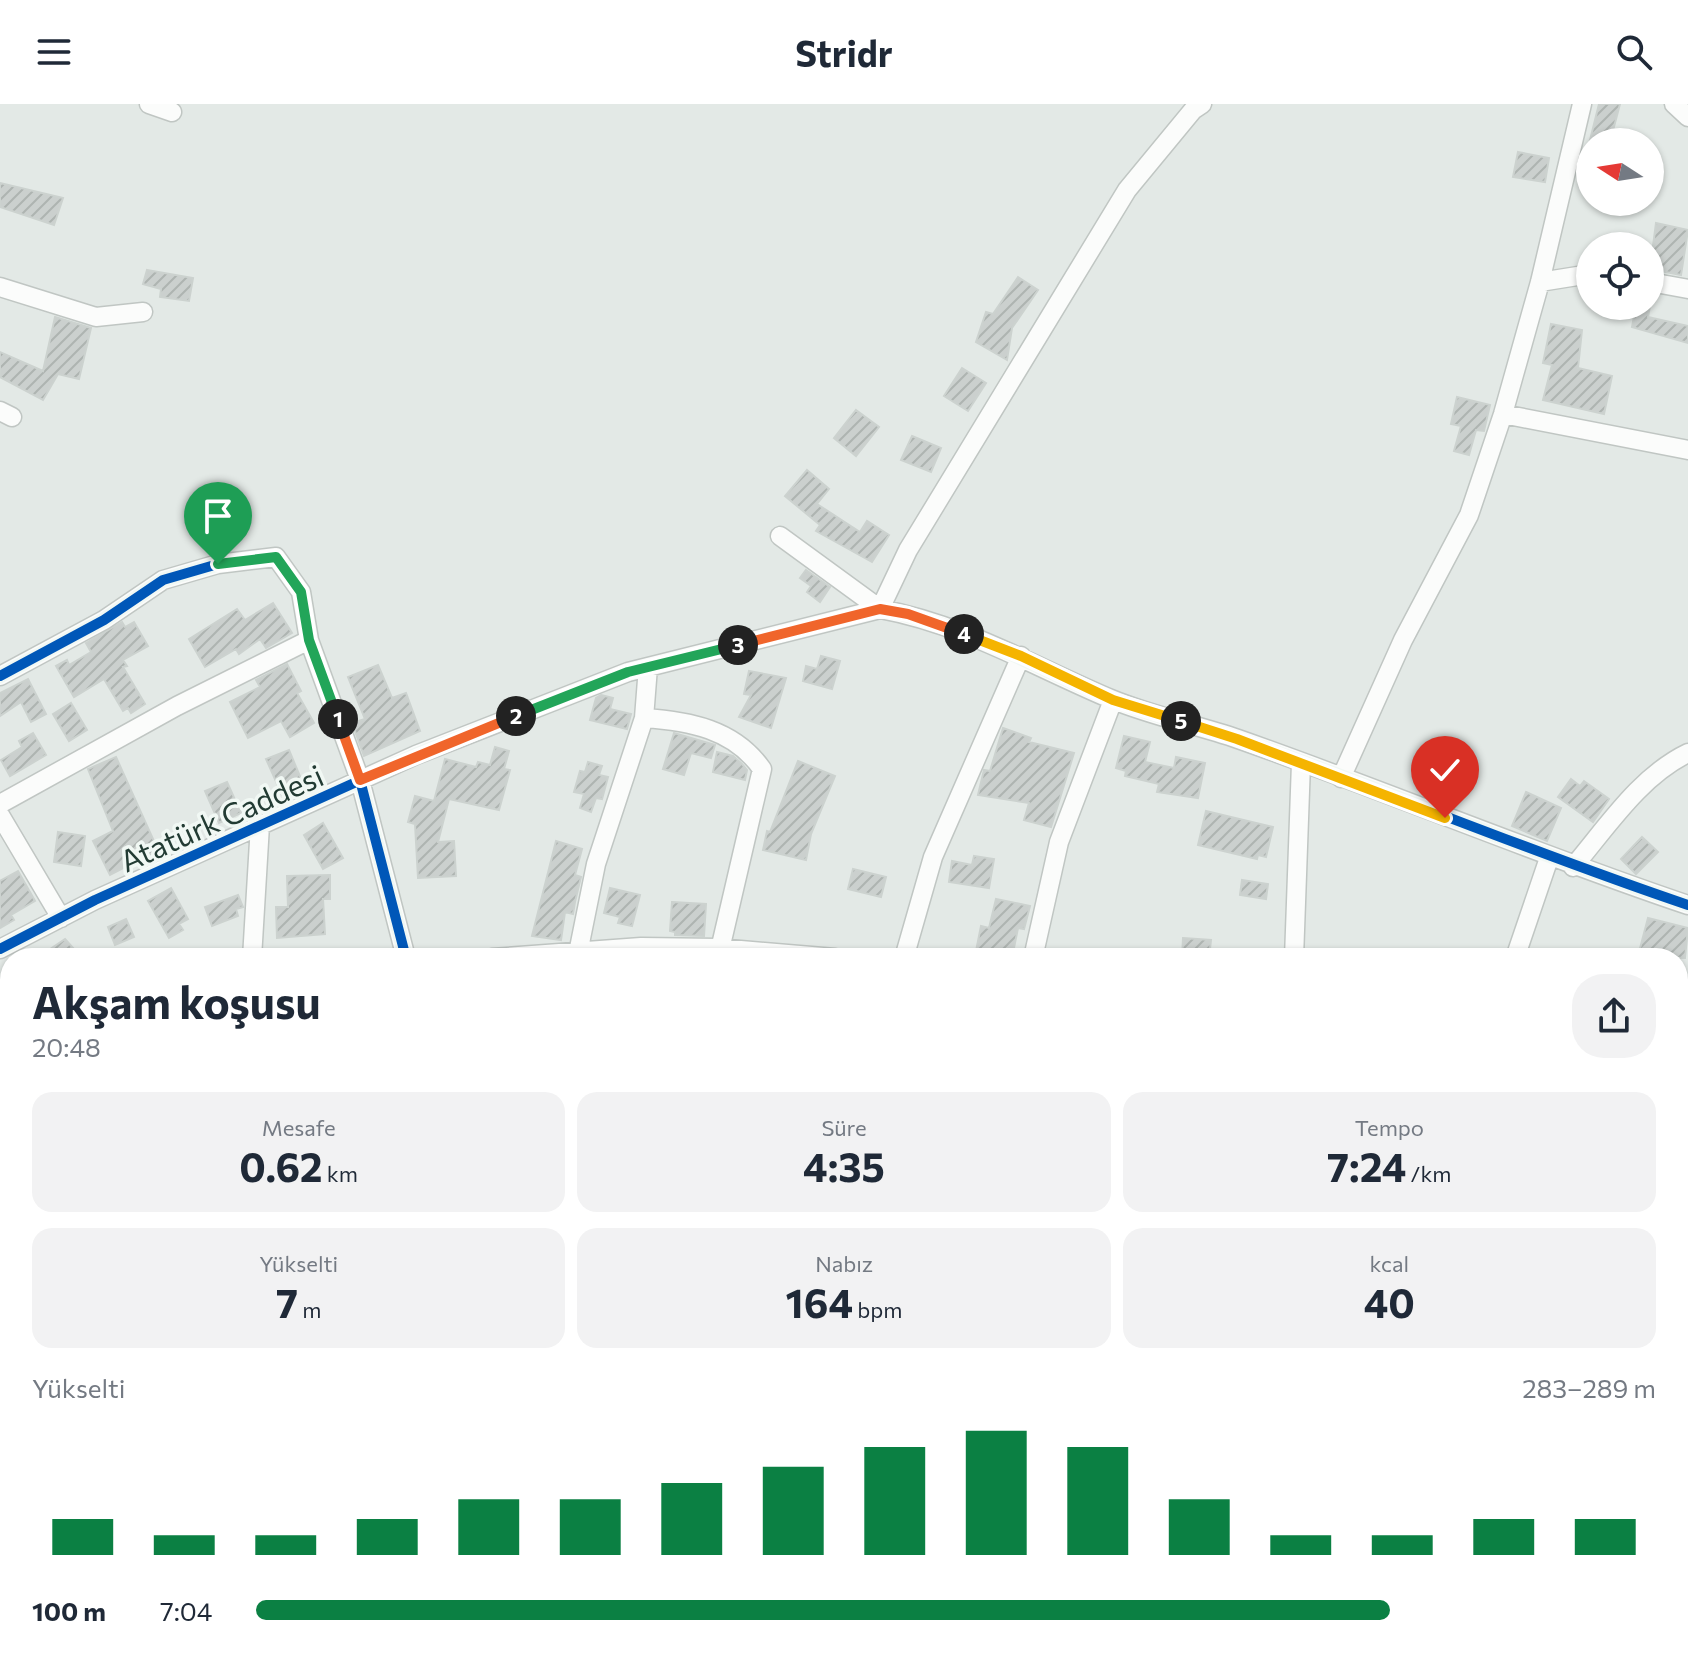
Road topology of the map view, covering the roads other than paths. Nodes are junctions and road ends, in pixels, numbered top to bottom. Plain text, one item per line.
1 (149, 104) edge
2 (1202, 104) edge
3 (1582, 104) edge
4 (1674, 104) edge
5 (172, 112) dead end
6 (1688, 117) edge
7 (1576, 276) edge
8 (1540, 282) junction
9 (1664, 285) edge
10 (0, 287) edge
11 (1688, 289) edge
12 (143, 312) dead end
13 (1503, 414) junction
14 (1688, 450) edge
15 (780, 536) dead end
16 (880, 609) junction
17 (309, 640) junction
18 (1021, 656) junction
19 (648, 667) junction
20 (0, 676) edge
21 (1113, 700) junction
22 (644, 718) junction
23 (1688, 753) edge
24 (1301, 763) junction
25 (1341, 778) junction
26 (360, 780) junction
27 (0, 804) edge
28 (0, 815) edge
29 (260, 825) junction
30 (1549, 858) junction
31 (1573, 867) junction
32 (1688, 905) edge
33 (61, 918) junction
34 (2, 948) edge
35 (253, 948) edge
36 (403, 948) edge
37 (578, 948) edge
38 (719, 948) edge
39 (907, 948) edge
40 (1035, 948) edge
41 (1294, 948) edge
42 (1518, 948) edge

1 - 5 street
2 - 16 street
3 - 8 street
4 - 6 street
7 - 8 street
8 - 13 street
9 - 11 street
10 - 12 street
13 - 14 street
13 - 25 street
15 - 16 street
16 - 18 street, Atatürk Caddesi
16 - 19 street, Atatürk Caddesi
17 - 20 street
17 - 26 street
17 - 27 street
18 - 21 street, Atatürk Caddesi
18 - 39 street
19 - 22 street
19 - 26 street, Atatürk Caddesi
21 - 24 street, Atatürk Caddesi
21 - 40 street
22 - 37 street
22 - 38 street
23 - 31 street
24 - 25 street, Atatürk Caddesi
24 - 41 street
25 - 30 street, Atatürk Caddesi
26 - 29 street, Atatürk Caddesi
26 - 36 street
28 - 33 street
29 - 33 street, Atatürk Caddesi
29 - 35 street
30 - 31 street, Atatürk Caddesi
30 - 42 street
31 - 32 street, Atatürk Caddesi
33 - 34 street, Atatürk Caddesi

